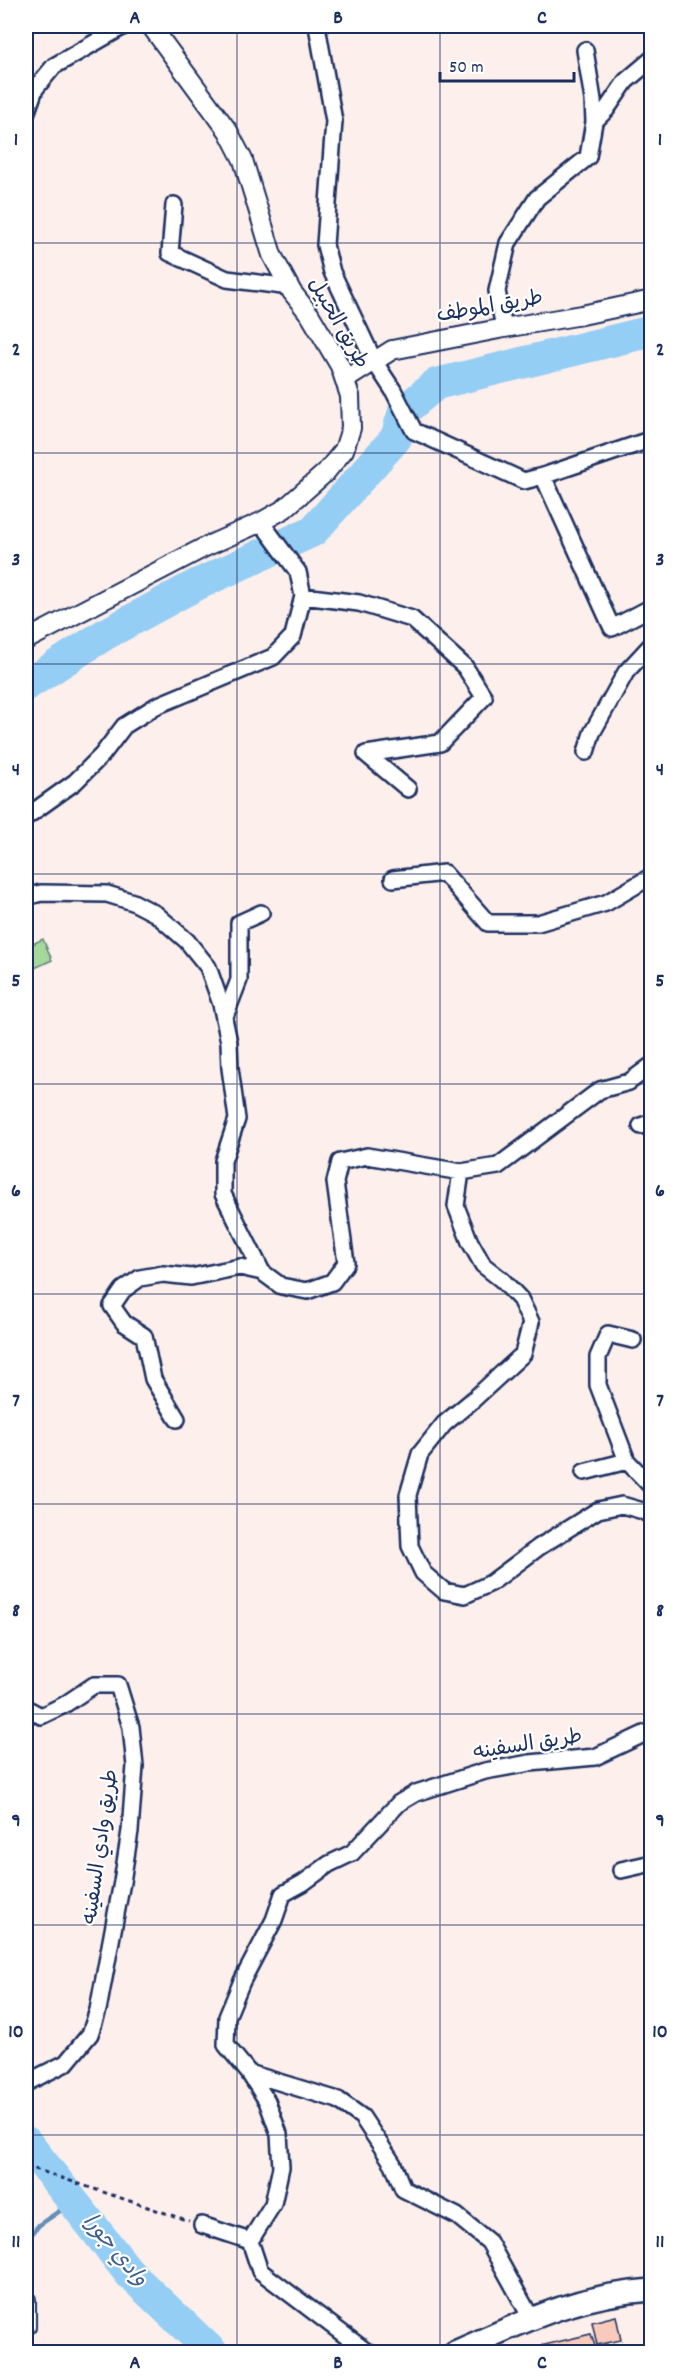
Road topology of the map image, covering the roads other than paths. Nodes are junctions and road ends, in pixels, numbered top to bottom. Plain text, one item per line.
1 (124, 26) edge
2 (151, 26) edge
3 (317, 26) edge
4 (585, 50) dead end
5 (651, 60) edge
6 (33, 81) edge
7 (26, 114) edge
8 (594, 123) junction
9 (174, 205) dead end
10 (290, 287) junction
11 (651, 300) edge
12 (504, 328) junction
13 (374, 361) junction
14 (345, 380) junction
15 (651, 439) edge
16 (543, 476) junction
17 (261, 522) junction
18 (303, 596) junction
19 (651, 607) edge
20 (26, 640) edge
21 (651, 644) edge
22 (586, 752) dead end
23 (408, 789) dead end
24 (26, 817) edge
25 (651, 876) edge
26 (393, 879) dead end
27 (26, 897) edge
28 (261, 913) dead end
29 (225, 1019) junction
30 (651, 1065) edge
31 (461, 1173) junction
32 (262, 1272) junction
33 (633, 1340) dead end
34 (177, 1419) dead end
35 (627, 1461) junction
36 (584, 1472) dead end
37 (651, 1487) edge
38 (651, 1517) edge
39 (26, 1708) edge
40 (651, 1735) edge
41 (651, 1863) edge
42 (621, 1870) dead end
43 (249, 2073) junction
44 (26, 2083) edge
45 (202, 2225) road end
46 (250, 2241) junction
47 (651, 2290) edge
48 (26, 2300) edge
49 (531, 2318) junction
50 (26, 2326) edge
51 (367, 2352) edge
52 (455, 2352) edge

1 - 6 street
2 - 10 street, طريق الحبيل
3 - 13 street
4 - 8 street
5 - 8 street
6 - 7 street
8 - 12 street
9 - 10 street
10 - 14 street, طريق الحبيل
11 - 12 street, طريق الموطف
12 - 13 street, طريق الموطف
13 - 14 street, طريق الموطف
13 - 16 street
14 - 17 street, طريق الحبيل
15 - 16 street
16 - 19 street
17 - 18 street
17 - 20 street, طريق الحبيل
18 - 23 street
18 - 24 street
21 - 22 street
25 - 26 street
27 - 29 street
28 - 29 street
29 - 32 street
30 - 31 street
31 - 32 street
31 - 38 street
32 - 34 street
33 - 35 street
35 - 36 street
35 - 37 street
39 - 44 street, طريق وادي السفينه
40 - 43 street, طريق السفينه
41 - 42 street
43 - 46 street, طريق السفينه
43 - 49 street
45 - 46 street
46 - 51 street
47 - 49 main road
48 - 50 street
49 - 52 main road

